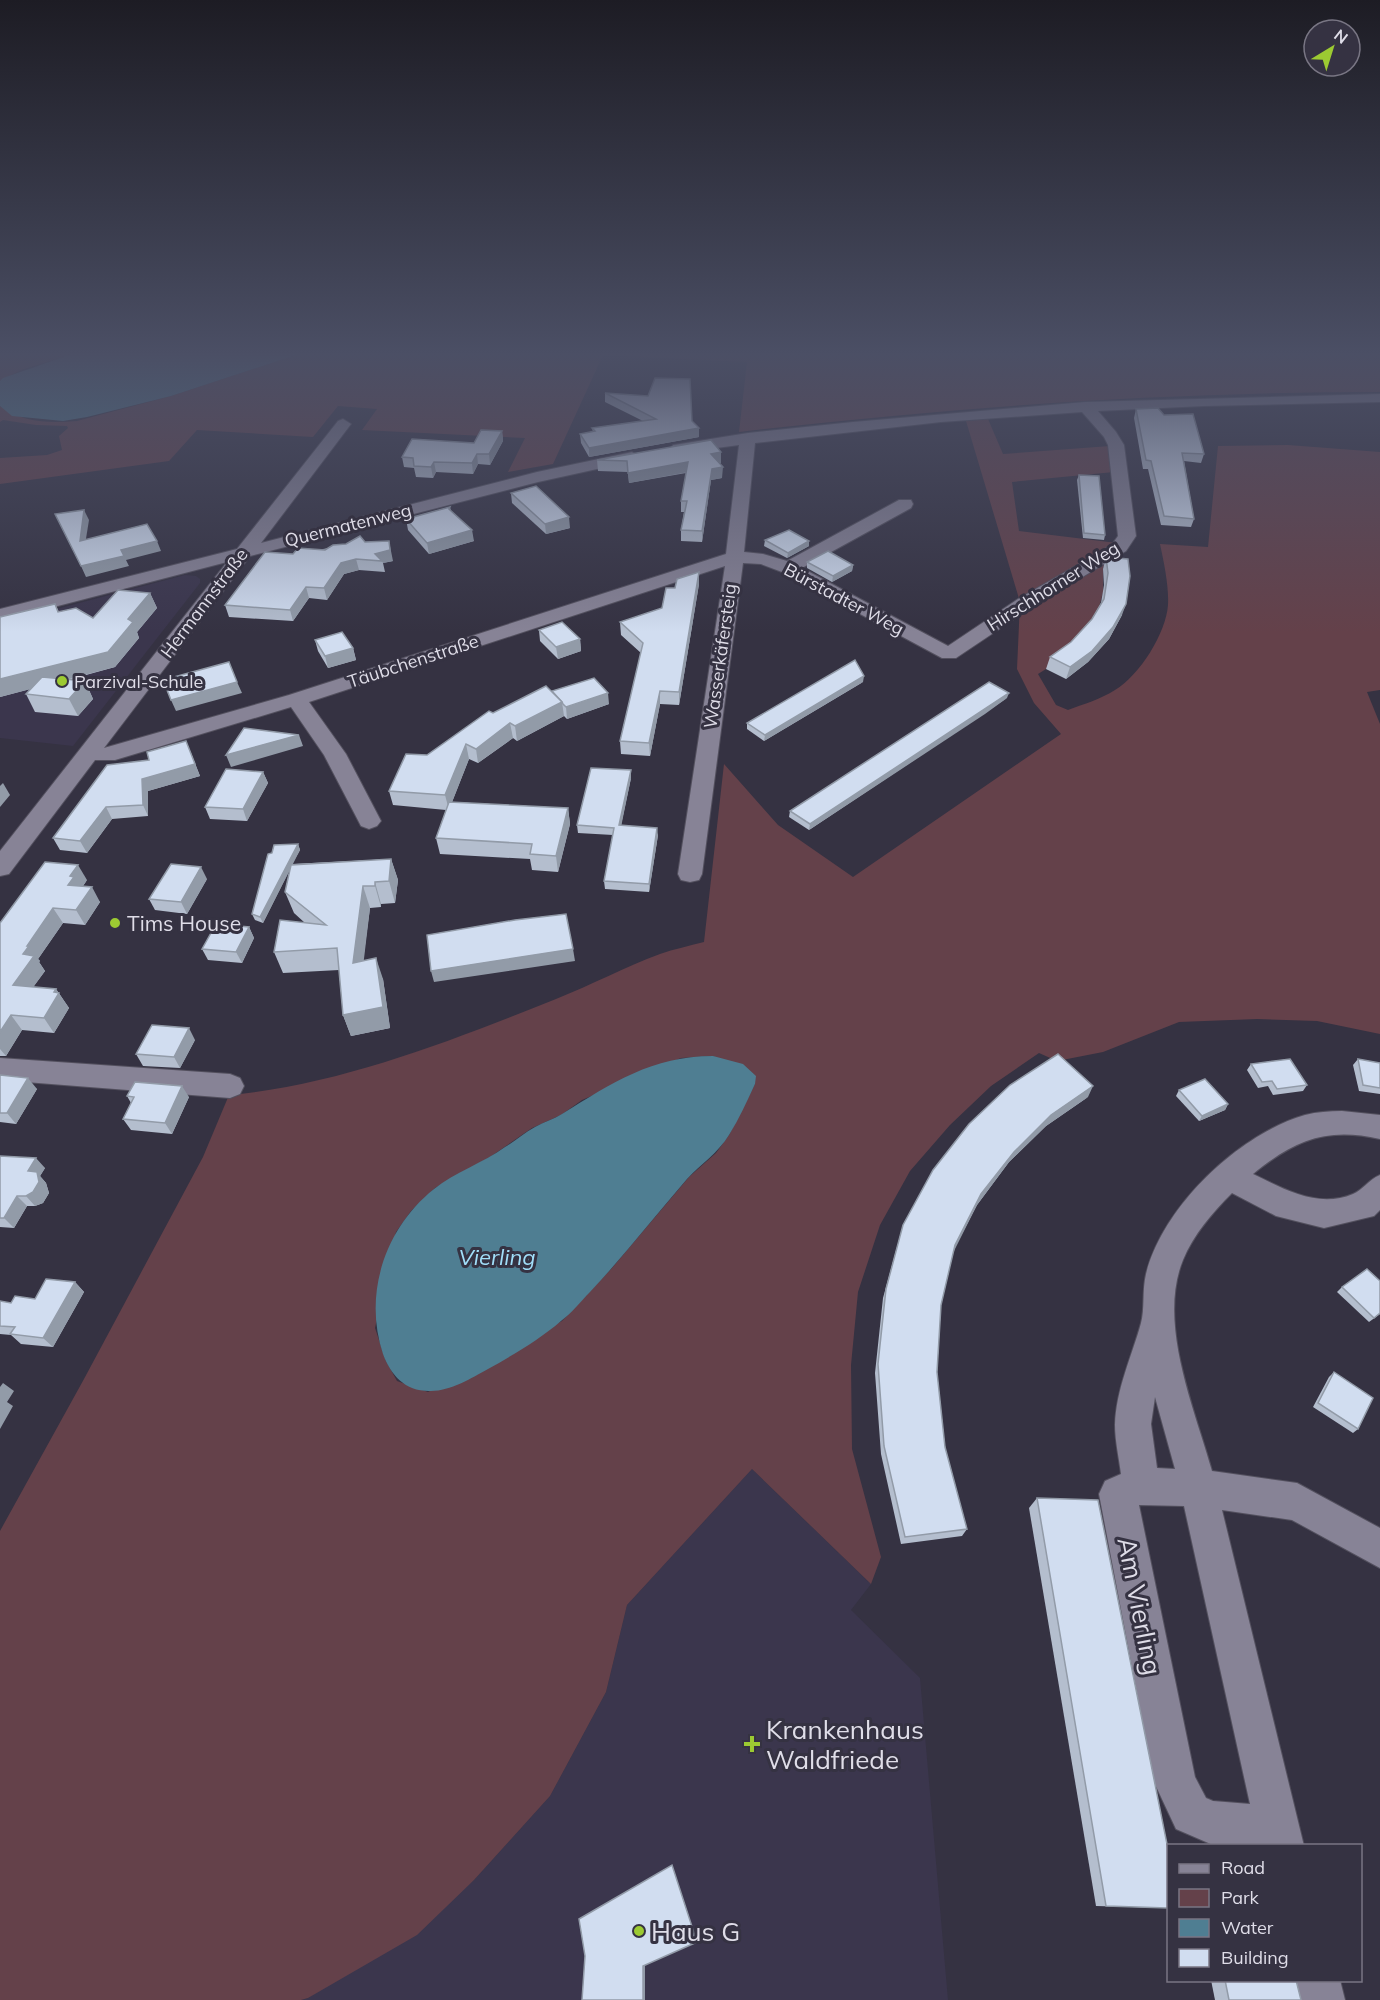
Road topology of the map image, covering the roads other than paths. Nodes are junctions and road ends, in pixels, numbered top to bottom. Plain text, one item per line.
1 (326, 445) edge
2 (697, 445) edge
3 (747, 445) edge
4 (1116, 445) edge
5 (665, 450) edge
6 (643, 455) edge
7 (905, 504) dead end
8 (242, 552) junction
9 (735, 557) junction
10 (788, 568) junction
11 (0, 615) edge
12 (949, 654) joint
13 (296, 699) junction
14 (89, 753) junction
15 (369, 821) dead end
16 (0, 868) edge
17 (690, 874) dead end
18 (0, 1069) edge
19 (230, 1086) dead end
20 (1380, 1127) edge
21 (1230, 1177) junction
22 (1380, 1189) edge
23 (1157, 1325) junction
24 (1141, 1486) junction
25 (1198, 1488) junction
26 (1380, 1550) edge
27 (1280, 1837) edge
28 (1316, 1982) edge
29 (1321, 2000) edge

1 - 8 street, Hermannstraße
2 - 5 street
3 - 9 street, Wasserkäfersteig
4 - 12 street, Hirschhorner Weg
6 - 8 street, Quermatenweg
7 - 10 street
8 - 11 street, Quermatenweg
8 - 14 street, Hermannstraße
9 - 10 street, Bürstadter Weg
9 - 13 street, Täubchenstraße
9 - 17 street, Wasserkäfersteig
10 - 12 street, Bürstadter Weg
13 - 14 street, Täubchenstraße
13 - 15 street
14 - 16 street, Hermannstraße
18 - 19 street
20 - 21 street, Am Vierling
21 - 22 street
21 - 23 street, Am Vierling
23 - 24 street, Am Vierling
23 - 25 street, Am Vierling
24 - 25 street
24 - 27 street, Am Vierling
25 - 26 street
25 - 27 street, Am Vierling
28 - 29 street

